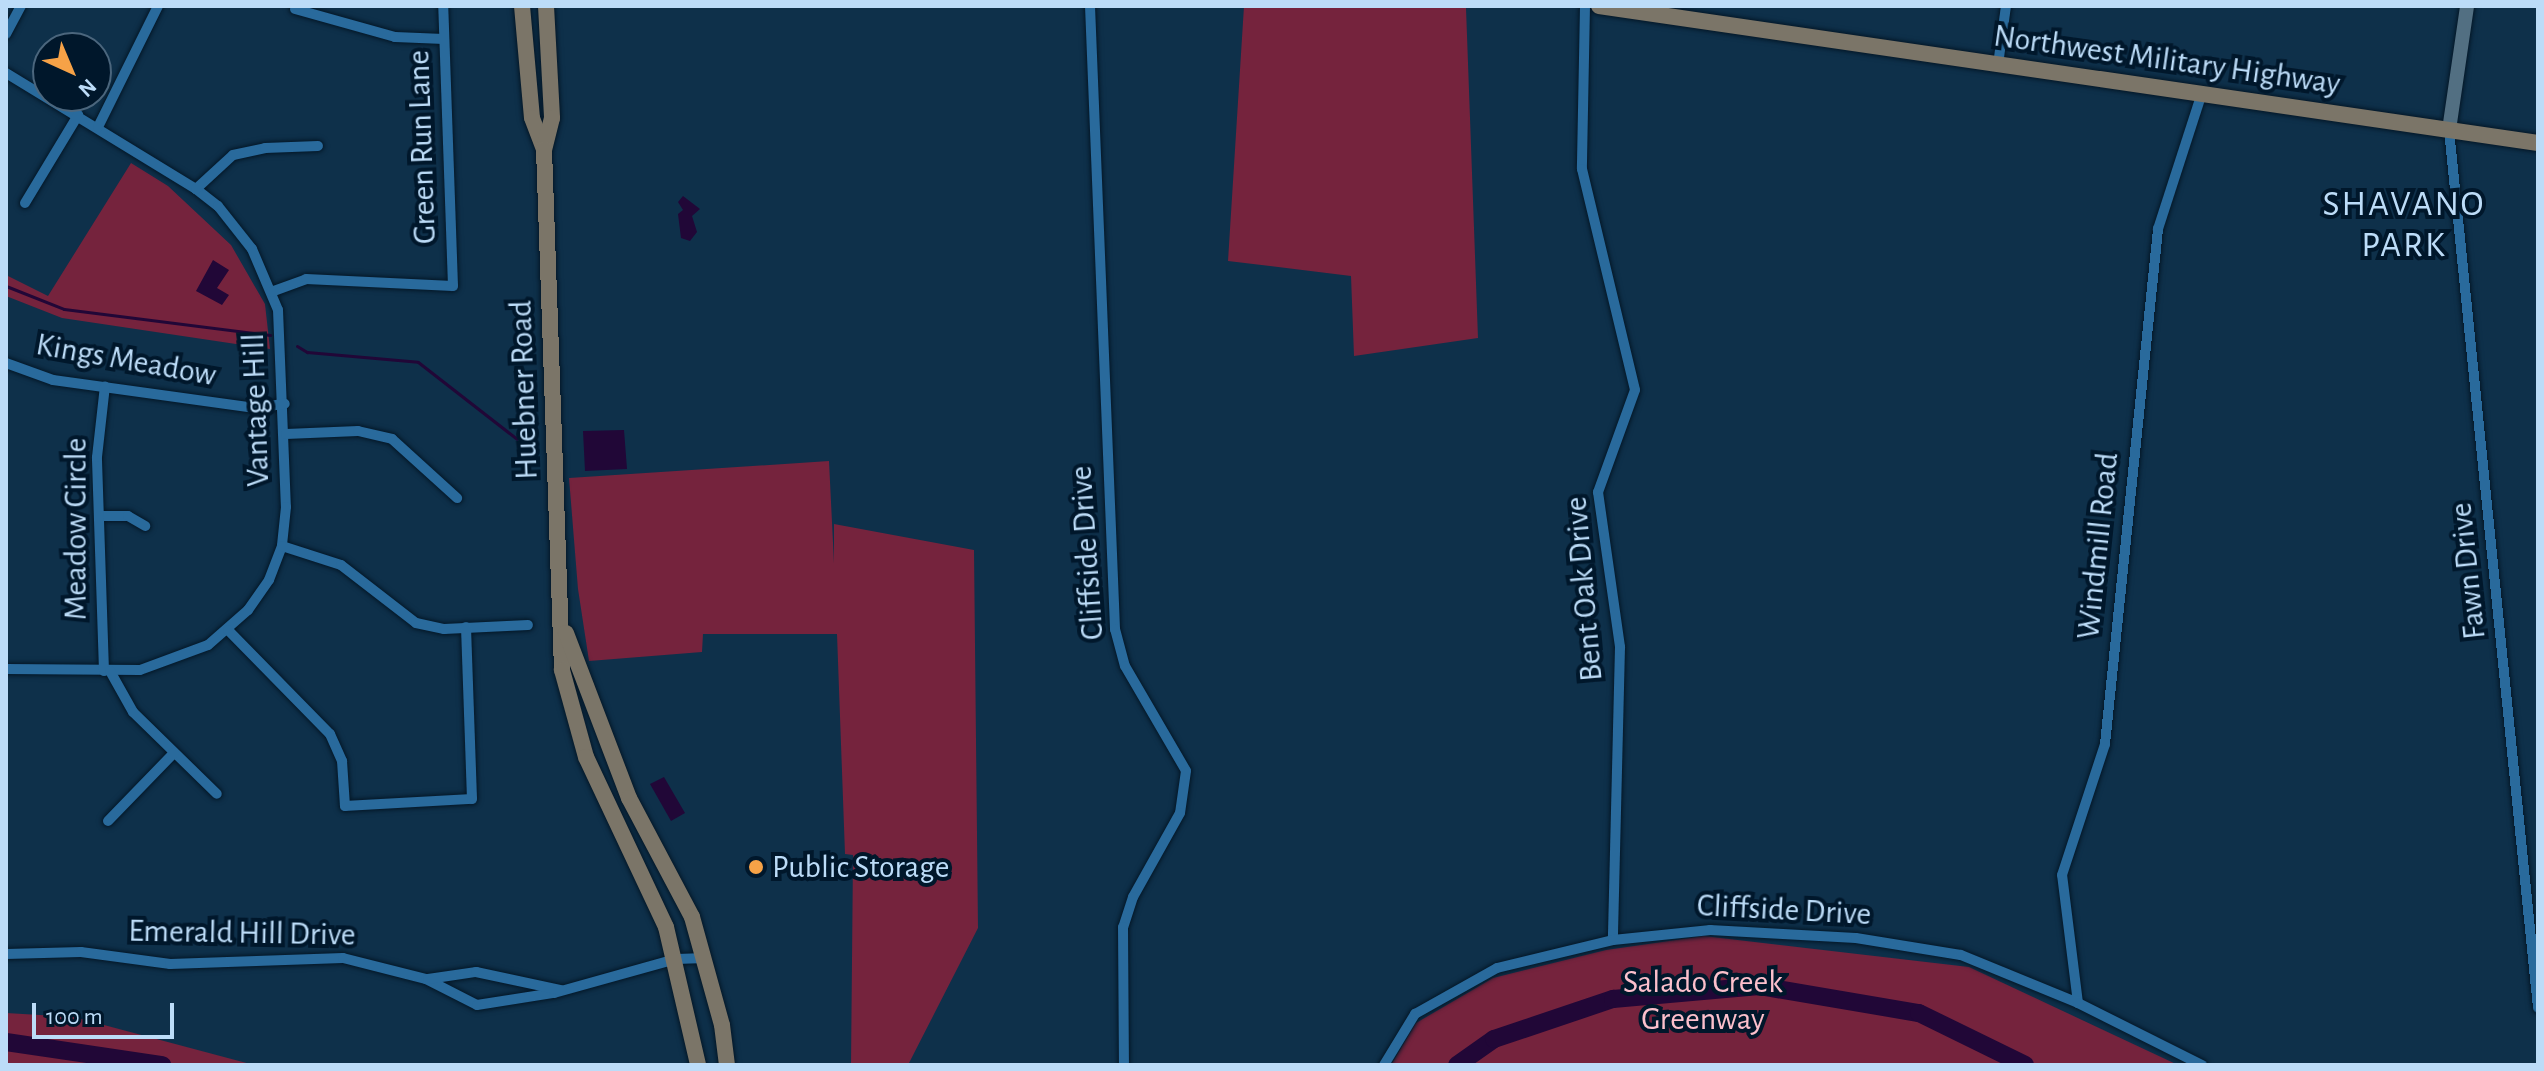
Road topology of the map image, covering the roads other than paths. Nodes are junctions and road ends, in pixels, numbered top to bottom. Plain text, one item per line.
1 (21, 6) edge
2 (158, 6) edge
3 (443, 6) edge
4 (522, 6) edge
5 (546, 6) edge
6 (1090, 6) edge
7 (1585, 6) edge
8 (1599, 6) edge
9 (2006, 6) edge
10 (2467, 6) edge
11 (295, 9) dead end
12 (1696, 13) edge
13 (6, 34) edge
14 (444, 39) junction
15 (550, 64) junction
16 (1998, 65) junction
17 (527, 67) junction
18 (6, 73) edge
19 (2202, 93) junction
20 (78, 115) junction
21 (98, 127) junction
22 (2449, 130) junction
23 (2538, 143) edge
24 (318, 146) dead end
25 (544, 149) junction
26 (196, 189) junction
27 (25, 203) dead end
28 (271, 292) junction
29 (6, 363) edge
30 (105, 386) junction
31 (285, 404) junction
32 (286, 434) junction
33 (457, 498) dead end
34 (99, 516) junction
35 (145, 526) dead end
36 (282, 546) junction
37 (528, 625) dead end
38 (466, 627) junction
39 (564, 628) junction
40 (228, 630) junction
41 (6, 669) edge
42 (107, 671) junction
43 (174, 753) junction
44 (615, 763) junction
45 (592, 774) junction
46 (217, 794) dead end
47 (108, 821) dead end
48 (1613, 940) junction
49 (6, 954) edge
50 (706, 958) junction
51 (676, 959) junction
52 (426, 979) junction
53 (561, 990) junction
54 (2078, 1003) junction
55 (2538, 1007) edge
56 (698, 1065) edge
57 (727, 1065) edge
58 (1124, 1065) edge
59 (1384, 1065) edge
60 (2202, 1065) edge

1 - 13 street
2 - 21 street
3 - 14 street, Green Run Lane
4 - 17 main road, Huebner Road
5 - 15 main road, Huebner Road
6 - 58 street, Cliffside Drive
7 - 48 street, Bent Oak Drive
8 - 12 main road, Northwest Military Highway
9 - 16 street
10 - 22 main road
11 - 14 street
12 - 16 main road, Northwest Military Highway
14 - 28 street, Green Run Lane
15 - 17 main road
15 - 25 main road, Huebner Road
16 - 19 main road, Northwest Military Highway
17 - 25 main road, Huebner Road
18 - 20 street, Vantage Hill
19 - 22 main road, Northwest Military Highway
19 - 54 street, Windmill Road
20 - 21 street, Vantage Hill
20 - 27 street
21 - 26 street, Vantage Hill
22 - 23 main road, Northwest Military Highway
22 - 55 street, Fawn Drive
24 - 26 street
25 - 39 main road, Huebner Road
26 - 28 street, Vantage Hill
28 - 31 street, Vantage Hill
29 - 30 street, Kings Meadow
30 - 31 street, Kings Meadow
30 - 34 street, Meadow Circle
31 - 32 street, Vantage Hill
32 - 33 street
32 - 36 street, Vantage Hill
34 - 35 street
34 - 42 street, Meadow Circle
36 - 38 street
36 - 40 street, Vantage Hill
37 - 38 street
38 - 40 street
39 - 44 main road, Huebner Road
39 - 45 main road, Huebner Road
40 - 42 street, Vantage Hill
41 - 42 street, Vantage Hill
42 - 43 street, Meadow Circle
43 - 46 street, Meadow Circle
43 - 47 street
44 - 45 main road
44 - 50 main road, Huebner Road
45 - 51 main road, Huebner Road
48 - 54 street, Cliffside Drive
48 - 59 street, Cliffside Drive
49 - 52 street, Emerald Hill Drive
50 - 51 street, Emerald Hill Drive
50 - 57 main road, Huebner Road
51 - 53 street, Emerald Hill Drive
51 - 56 main road, Huebner Road
52 - 53 street, Emerald Hill Drive
52 - 53 street, Emerald Hill Drive
54 - 60 street, Cliffside Drive

